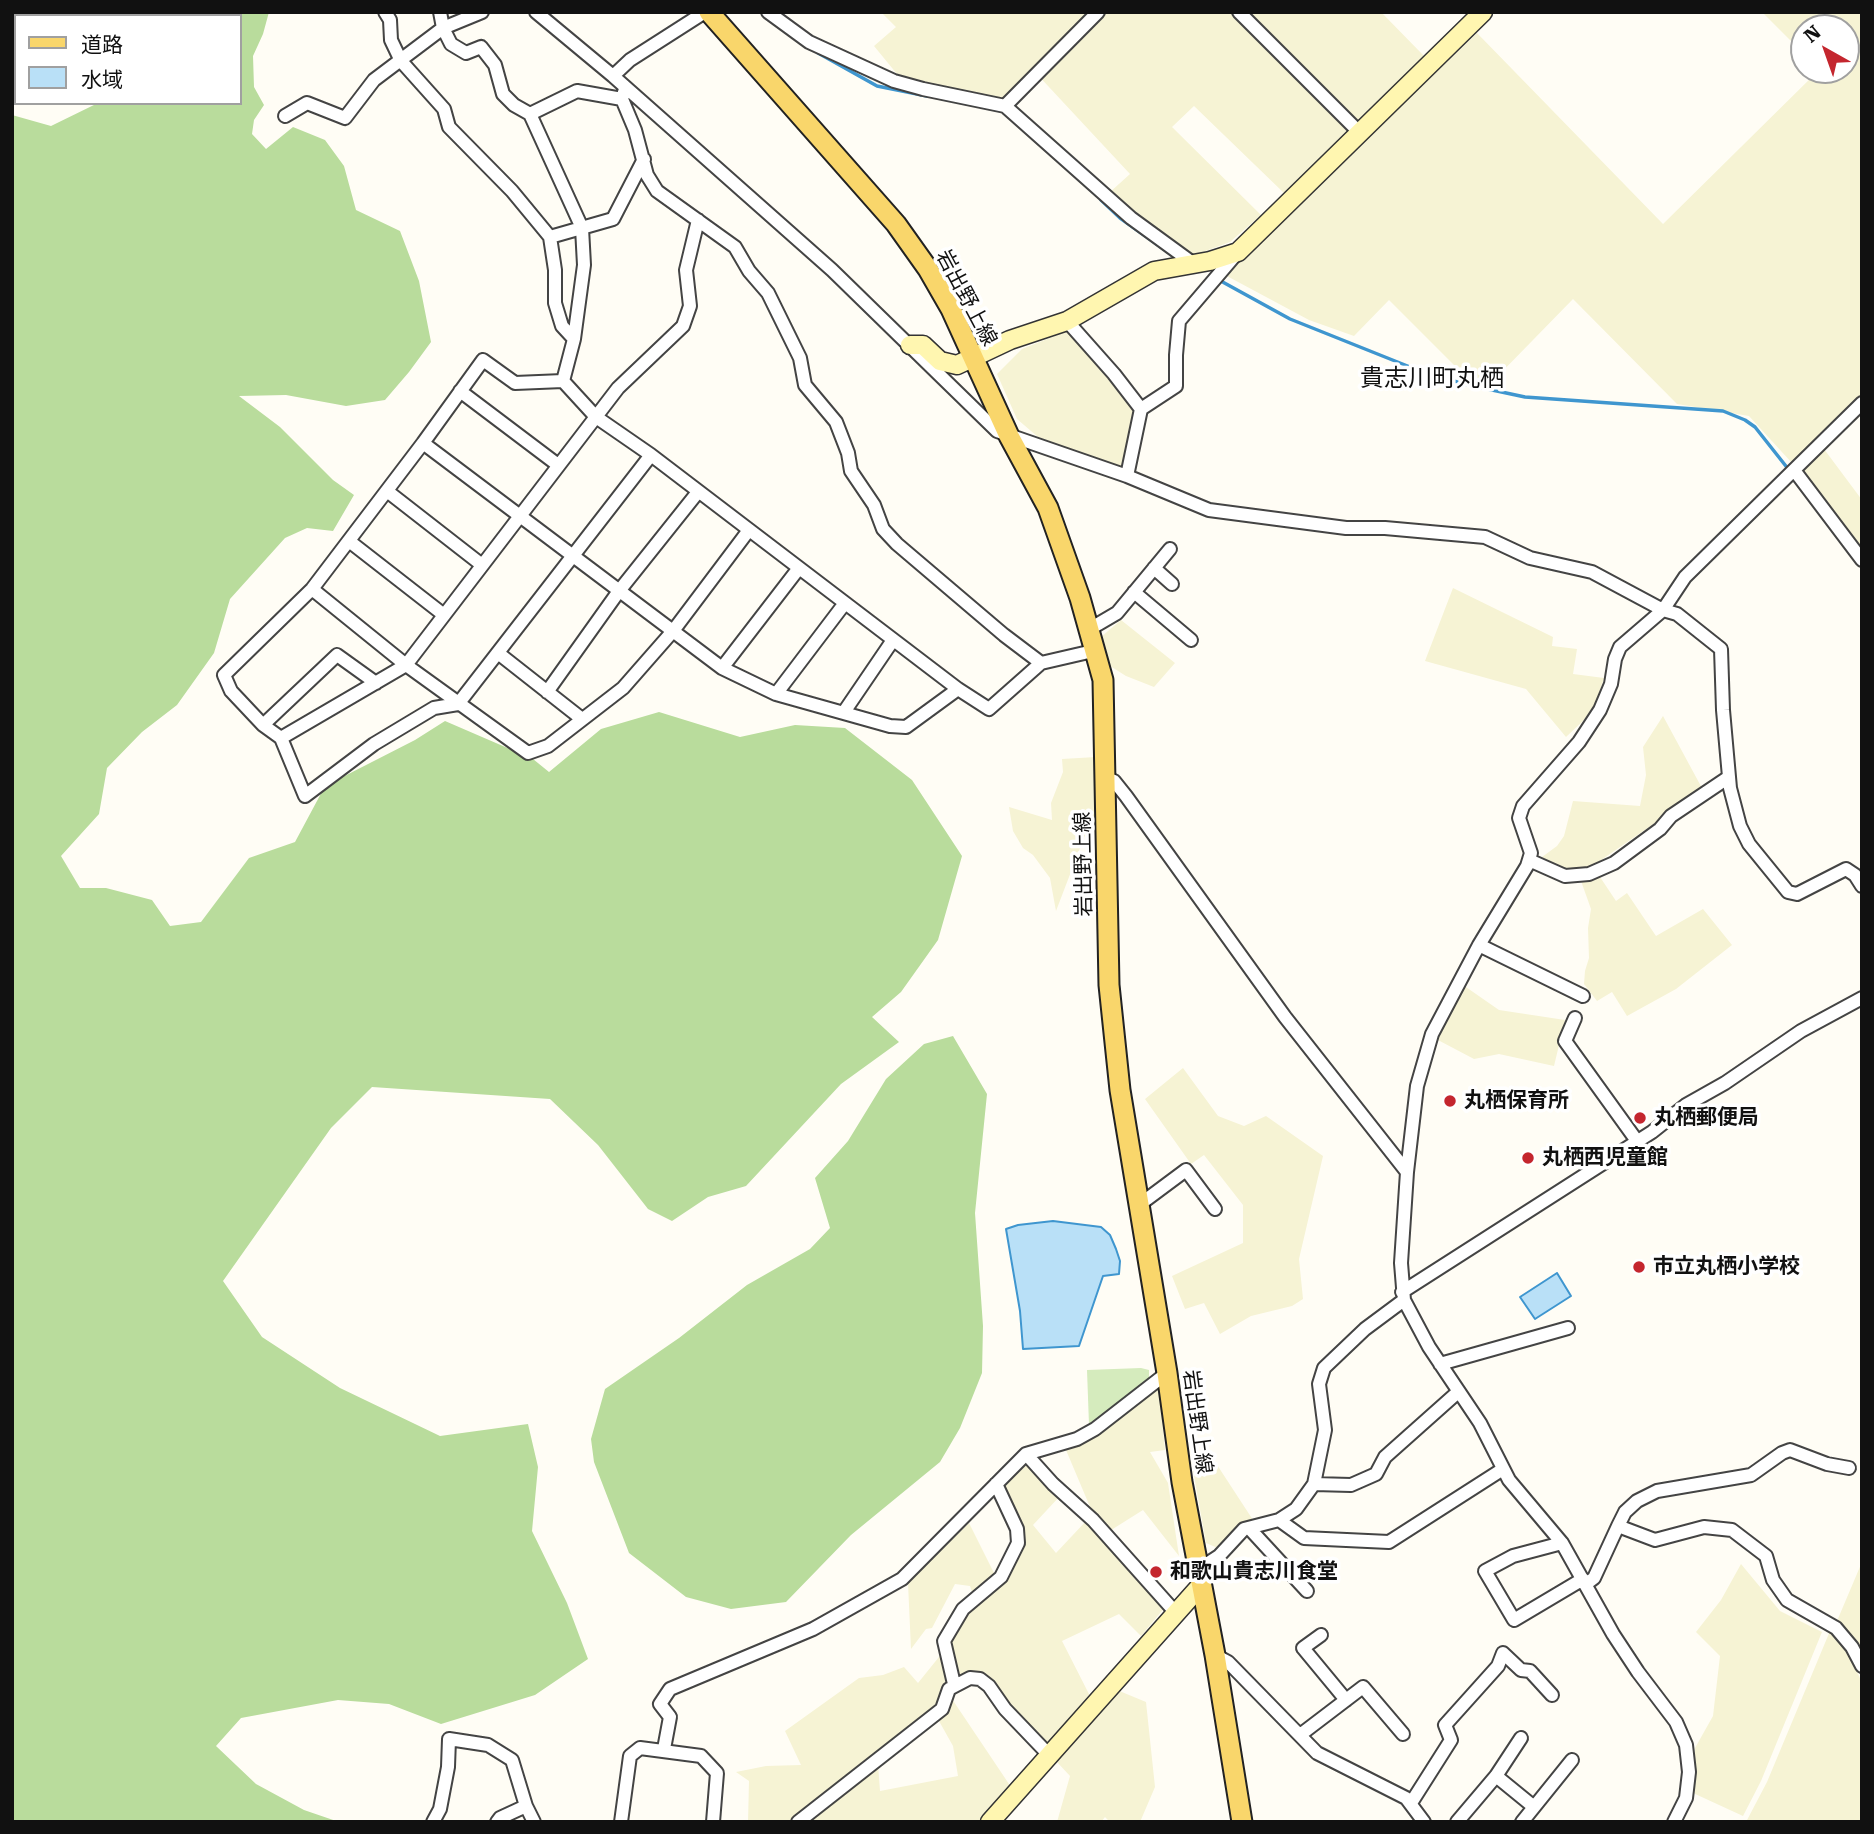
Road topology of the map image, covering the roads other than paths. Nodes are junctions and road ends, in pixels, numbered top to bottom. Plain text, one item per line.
1 (385, 12) edge
2 (440, 12) edge
3 (482, 12) edge
4 (536, 12) edge
5 (768, 12) edge
6 (1098, 12) edge
7 (1239, 12) edge
8 (1483, 12) edge
9 (710, 13) edge
10 (443, 28) junction
11 (401, 61) junction
12 (613, 76) junction
13 (624, 94) junction
14 (1005, 106) junction
15 (530, 114) junction
16 (285, 116) dead end
17 (1360, 133) junction
18 (644, 159) junction
19 (698, 220) junction
20 (582, 228) junction
21 (550, 237) junction
22 (1238, 252) junction
23 (1195, 264) junction
24 (1067, 321) junction
25 (574, 338) junction
26 (910, 345) junction
27 (973, 356) junction
28 (563, 381) junction
29 (460, 391) junction
30 (1862, 403) edge
31 (1141, 409) junction
32 (596, 417) junction
33 (1009, 436) junction
34 (423, 443) junction
35 (650, 455) junction
36 (558, 465) junction
37 (1794, 470) junction
38 (1127, 476) junction
39 (387, 491) junction
40 (698, 492) junction
41 (519, 515) junction
42 (750, 530) junction
43 (349, 541) junction
44 (1170, 549) dead end
45 (572, 555) junction
46 (1862, 560) edge
47 (482, 565) junction
48 (799, 568) junction
49 (1154, 568) junction
50 (1172, 584) dead end
51 (312, 589) junction
52 (619, 591) junction
53 (1134, 592) junction
54 (845, 603) junction
55 (1663, 610) junction
56 (444, 615) junction
57 (1088, 630) junction
58 (673, 631) junction
59 (893, 640) junction
60 (1191, 640) dead end
61 (1093, 651) junction
62 (498, 653) junction
63 (1041, 663) junction
64 (406, 665) junction
65 (722, 668) junction
66 (376, 683) junction
67 (958, 689) junction
68 (547, 692) junction
69 (776, 694) junction
70 (458, 704) junction
71 (844, 712) junction
72 (582, 719) junction
73 (264, 725) junction
74 (281, 738) junction
75 (1729, 777) junction
76 (1105, 778) junction
77 (1529, 860) junction
78 (1862, 886) edge
79 (1479, 945) junction
80 (1583, 996) dead end
81 (1862, 998) edge
82 (1575, 1018) dead end
83 (1637, 1141) junction
84 (1407, 1172) junction
85 (1139, 1205) junction
86 (1215, 1209) dead end
87 (1403, 1296) junction
88 (1568, 1328) dead end
89 (1440, 1364) junction
90 (1167, 1373) junction
91 (1458, 1392) junction
92 (1026, 1454) junction
93 (1849, 1468) dead end
94 (1503, 1469) junction
95 (996, 1484) junction
96 (1314, 1484) junction
97 (1279, 1520) junction
98 (1618, 1526) junction
99 (1249, 1528) junction
100 (1562, 1543) junction
101 (1200, 1577) junction
102 (1585, 1581) junction
103 (1307, 1591) dead end
104 (1176, 1613) junction
105 (1321, 1635) dead end
106 (1215, 1655) junction
107 (1862, 1666) edge
108 (954, 1684) junction
109 (1552, 1695) dead end
110 (1346, 1700) junction
111 (1403, 1734) dead end
112 (1300, 1735) junction
113 (1521, 1738) dead end
114 (664, 1749) junction
115 (1050, 1756) junction
116 (1572, 1760) dead end
117 (1496, 1776) junction
118 (1410, 1803) junction
119 (526, 1806) junction
120 (1534, 1807) junction
121 (433, 1822) edge
122 (497, 1822) edge
123 (534, 1822) edge
124 (621, 1822) edge
125 (713, 1822) edge
126 (798, 1822) edge
127 (990, 1822) edge
128 (1242, 1822) edge
129 (1424, 1822) edge
130 (1457, 1822) edge
131 (1522, 1822) edge
132 (1674, 1822) edge

1 - 11 street
2 - 10 street
3 - 10 street
4 - 12 street
5 - 14 street
6 - 14 street
7 - 17 street
8 - 17 street
9 - 12 street
9 - 27 main road, 岩出野上線
10 - 11 street
10 - 15 street
11 - 16 street
11 - 21 street
12 - 13 street
13 - 15 street
13 - 18 street
13 - 26 street
14 - 23 street
15 - 20 street
17 - 22 street
18 - 19 street
18 - 20 street
19 - 32 street
19 - 63 street
20 - 21 street
20 - 25 street
21 - 25 street
22 - 23 street
22 - 31 street
23 - 24 street
24 - 27 street
24 - 31 street
25 - 28 street
26 - 27 street
26 - 33 street
27 - 33 main road, 岩出野上線
28 - 29 street
28 - 32 street
29 - 34 street
29 - 36 street
30 - 37 street
31 - 38 street
32 - 35 street
32 - 36 street
33 - 38 street
33 - 57 main road, 岩出野上線
34 - 39 street
34 - 41 street
35 - 40 street
35 - 45 street
36 - 41 street
37 - 46 street
37 - 55 street
38 - 55 street
39 - 43 street
39 - 47 street
40 - 42 street
40 - 52 street
41 - 45 street
41 - 47 street
42 - 48 street
42 - 58 street
43 - 51 street
43 - 56 street
44 - 49 street
45 - 52 street
45 - 62 street
47 - 56 street
48 - 54 street
48 - 65 street
49 - 50 street
49 - 53 street
51 - 64 street
51 - 73 street
52 - 58 street
52 - 68 street
53 - 57 street
53 - 60 street
54 - 59 street
54 - 69 street
55 - 75 street
55 - 77 street
56 - 64 street
57 - 61 main road, 岩出野上線
58 - 65 street
58 - 72 street
59 - 67 street
59 - 71 street
61 - 63 street
61 - 76 main road, 岩出野上線
62 - 68 street
62 - 70 street
63 - 67 street
64 - 66 street
64 - 70 street
65 - 69 street
66 - 73 street
66 - 74 street
67 - 71 street
68 - 72 street
69 - 71 street
70 - 72 street
70 - 74 street
73 - 74 street
75 - 77 street
75 - 78 street
76 - 84 street
76 - 85 main road, 岩出野上線
77 - 79 street
79 - 80 street
79 - 84 street
81 - 83 street
82 - 83 street
83 - 87 street
84 - 87 street
85 - 86 street
85 - 90 main road, 岩出野上線
87 - 89 street
87 - 96 street
88 - 89 street
89 - 91 street
90 - 92 street
90 - 101 main road, 岩出野上線
91 - 94 street
91 - 96 street
92 - 95 street
92 - 104 street
93 - 98 street
94 - 97 street
94 - 100 street
95 - 108 street
95 - 114 street
96 - 97 street
97 - 99 street
98 - 102 street
98 - 107 street
99 - 101 street
99 - 103 street
100 - 102 street
100 - 102 street
101 - 104 street
101 - 106 main road, 岩出野上線
102 - 132 street
104 - 115 street
105 - 110 street
106 - 112 street
106 - 128 main road, 岩出野上線
108 - 115 street
108 - 126 street
109 - 118 street
110 - 111 street
110 - 112 street
112 - 118 street
113 - 117 street
114 - 124 street
114 - 125 street
115 - 127 street
116 - 120 street
117 - 120 street
117 - 130 street
118 - 129 street
119 - 121 street
119 - 122 street
119 - 123 street
120 - 131 street

